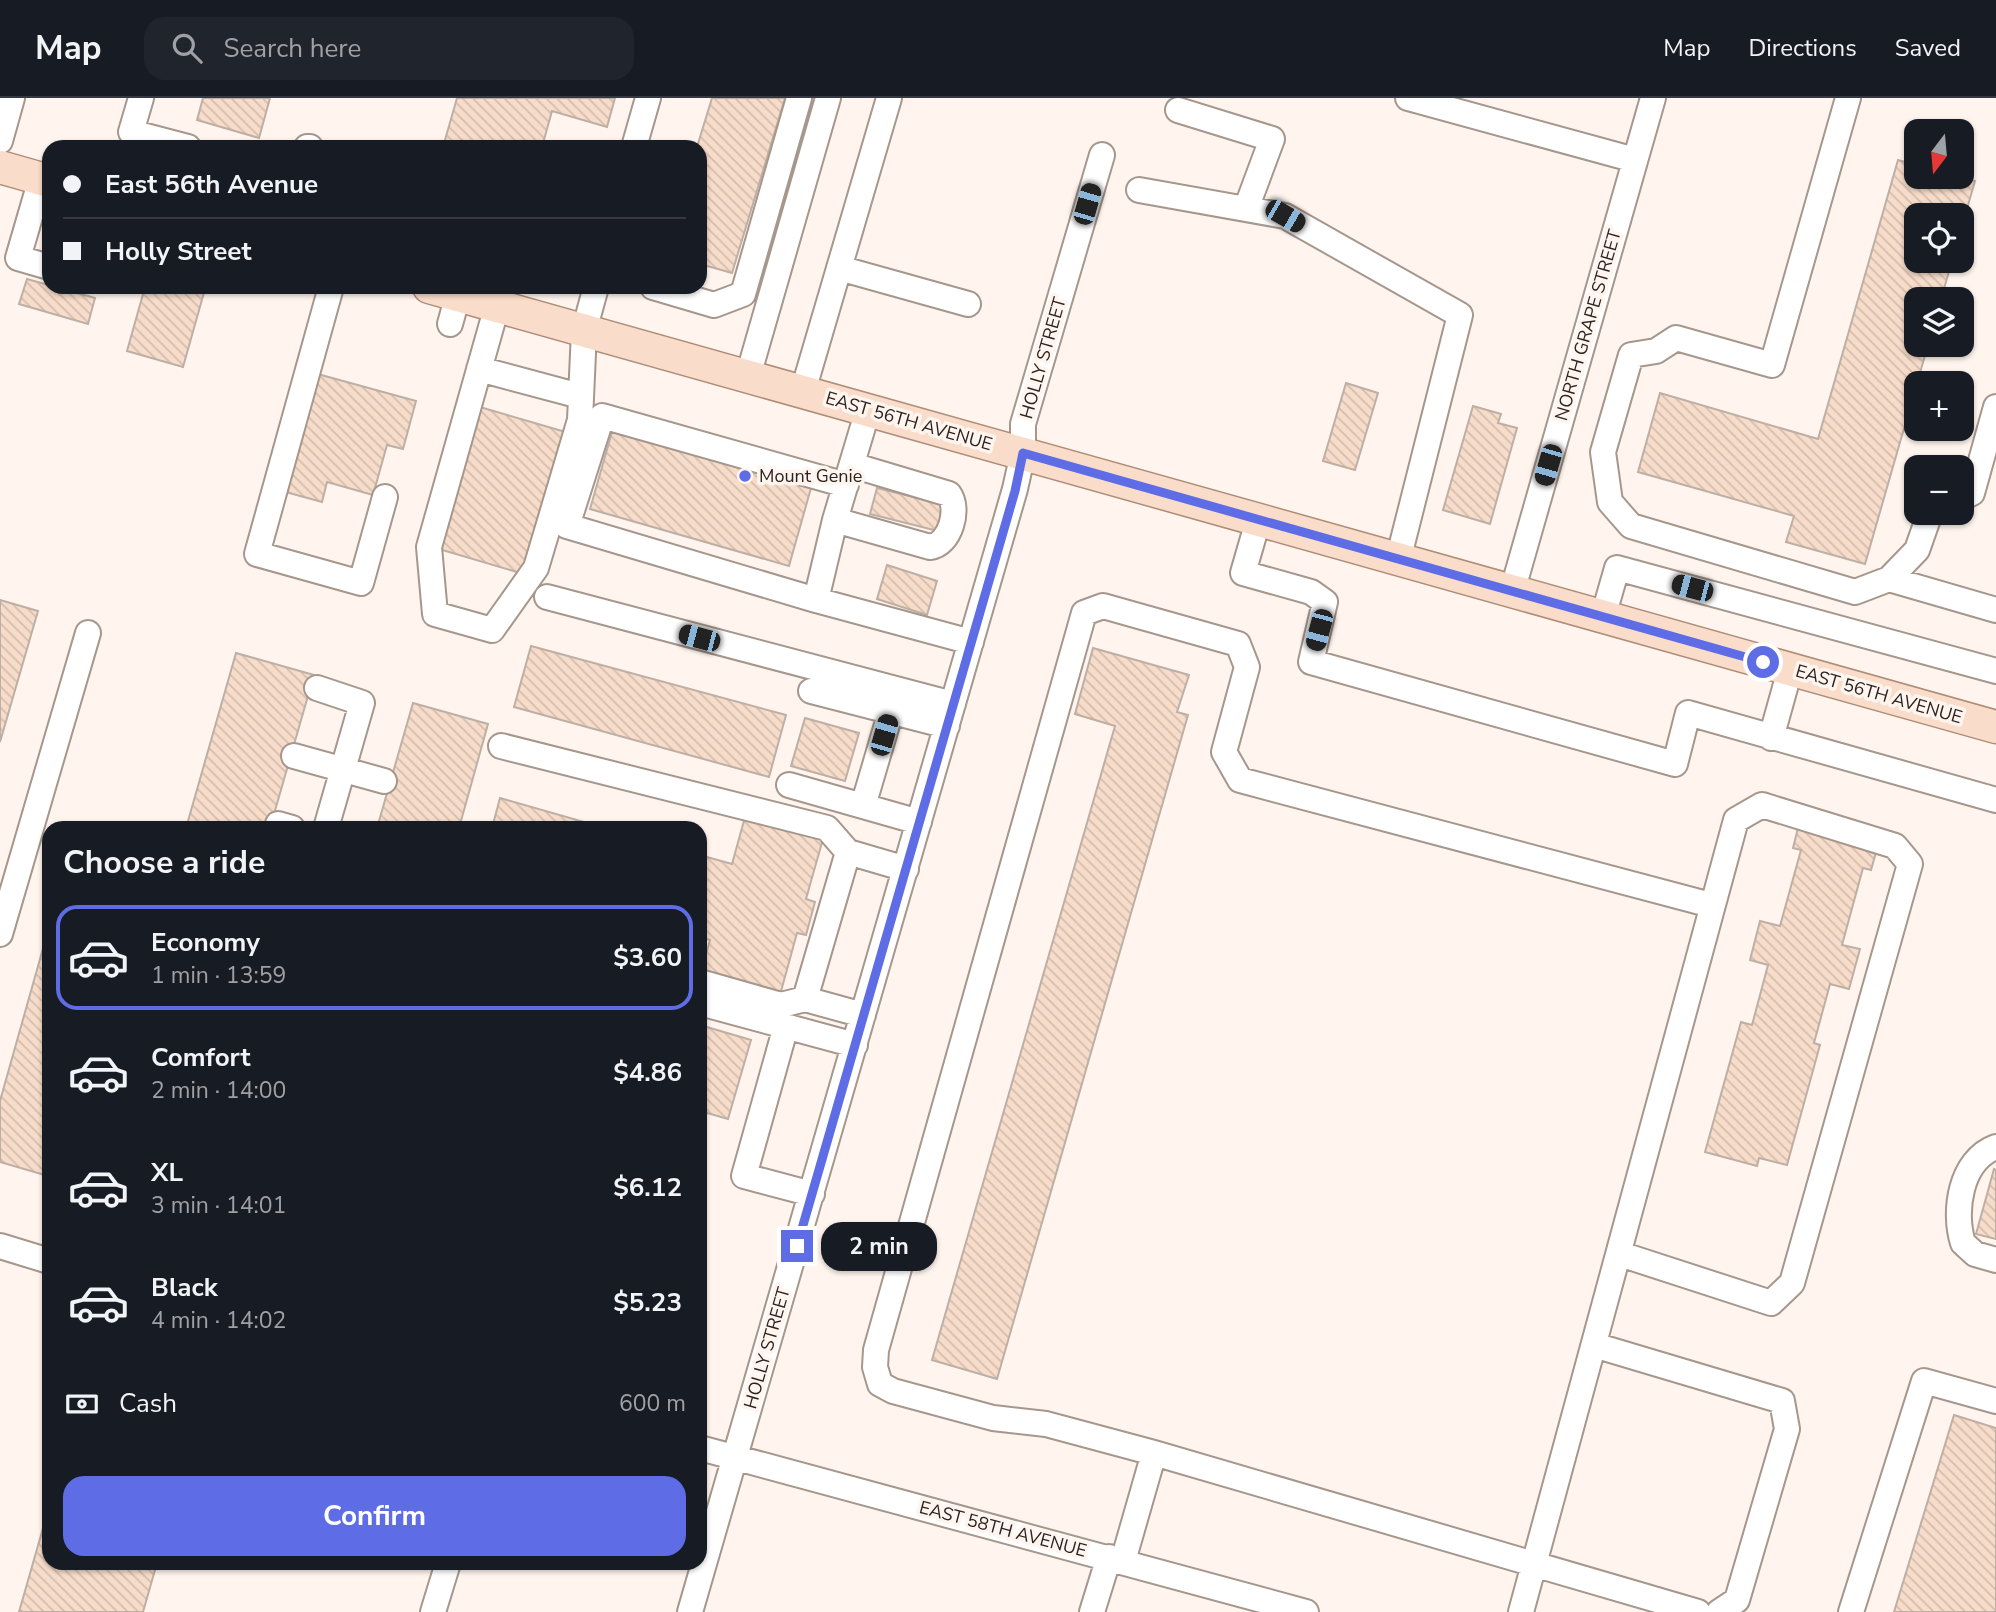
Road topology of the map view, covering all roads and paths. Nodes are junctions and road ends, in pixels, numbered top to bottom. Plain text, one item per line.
1 (12, 98) edge
2 (141, 98) edge
3 (648, 98) edge
4 (799, 98) edge
5 (828, 98) edge
6 (889, 98) edge
7 (1408, 98) edge
8 (1653, 98) edge
9 (1848, 98) edge
10 (1178, 110) dead end
11 (161, 140) edge
12 (636, 140) edge
13 (0, 141) edge
14 (1102, 155) dead end
15 (1635, 160) junction
16 (0, 167) edge
17 (42, 179) edge
18 (42, 189) edge
19 (1139, 190) dead end
20 (1246, 209) junction
21 (42, 265) edge
22 (839, 268) junction
23 (329, 294) edge
24 (594, 294) edge
25 (677, 294) edge
26 (446, 302) edge
27 (968, 304) dead end
28 (497, 306) junction
29 (584, 331) junction
30 (479, 369) junction
31 (748, 376) junction
32 (803, 391) junction
33 (580, 397) junction
34 (1996, 407) edge
35 (868, 410) junction
36 (1023, 453) junction
37 (849, 475) junction
38 (1974, 486) edge
39 (385, 497) dead end
40 (835, 520) junction
41 (1258, 521) junction
42 (1926, 525) edge
43 (1398, 560) junction
44 (1889, 579) junction
45 (1512, 592) junction
46 (547, 597) dead end
47 (816, 600) junction
48 (1996, 610) edge
49 (1603, 617) junction
50 (88, 633) dead end
51 (971, 642) junction
52 (1790, 670) junction
53 (1996, 671) edge
54 (317, 688) dead end
55 (811, 691) dead end
56 (891, 711) junction
57 (950, 715) junction
58 (1996, 727) edge
59 (1771, 738) junction
60 (501, 746) dead end
61 (294, 756) dead end
62 (343, 770) junction
63 (384, 781) dead end
64 (789, 785) dead end
65 (1996, 800) edge
66 (863, 806) junction
67 (328, 821) edge
68 (919, 822) junction
69 (848, 852) junction
70 (906, 869) junction
71 (1711, 905) junction
72 (0, 934) edge
73 (707, 984) edge
74 (805, 999) junction
75 (707, 1005) edge
76 (863, 1016) junction
77 (786, 1026) junction
78 (855, 1045) junction
79 (1996, 1147) edge
80 (812, 1194) junction
81 (0, 1246) edge
82 (1620, 1254) junction
83 (42, 1259) edge
84 (1996, 1260) edge
85 (1594, 1345) junction
86 (1996, 1401) edge
87 (707, 1450) edge
88 (1154, 1453) junction
89 (736, 1458) junction
90 (707, 1555) edge
91 (1116, 1559) junction
92 (1534, 1566) junction
93 (446, 1570) edge
94 (703, 1570) edge
95 (433, 1612) edge
96 (690, 1612) edge
97 (1092, 1612) edge
98 (1306, 1612) edge
99 (1521, 1612) edge
100 (1698, 1612) edge
101 (1719, 1612) edge
102 (1851, 1612) edge

1 - 13 street
2 - 11 street
3 - 12 street
4 - 25 street
5 - 31 street
6 - 22 street
7 - 15 street
8 - 15 street, NORTH GRAPE STREET
9 - 44 street
10 - 20 street
14 - 36 street, HOLLY STREET
15 - 45 street, NORTH GRAPE STREET
16 - 17 main road
18 - 21 street
19 - 20 street
20 - 43 street
22 - 27 street
22 - 32 street
23 - 39 street
24 - 29 street
26 - 28 main road, EAST 56TH AVENUE
28 - 29 main road, EAST 56TH AVENUE
28 - 30 street
29 - 31 main road, EAST 56TH AVENUE
29 - 33 street
30 - 33 street
30 - 33 street
31 - 32 main road, EAST 56TH AVENUE
32 - 35 main road, EAST 56TH AVENUE
34 - 38 street
35 - 36 main road, EAST 56TH AVENUE
35 - 37 street
36 - 41 main road, EAST 56TH AVENUE
36 - 51 street, HOLLY STREET
37 - 40 street
37 - 40 street
37 - 47 street
40 - 47 street
41 - 43 main road, EAST 56TH AVENUE
41 - 59 street
42 - 44 street
43 - 45 main road, EAST 56TH AVENUE
44 - 48 street
45 - 49 main road, EAST 56TH AVENUE
46 - 57 street
47 - 51 street
49 - 52 main road, EAST 56TH AVENUE
49 - 53 street
50 - 72 street
51 - 57 street, HOLLY STREET
52 - 58 main road, EAST 56TH AVENUE
52 - 59 street
54 - 62 street
55 - 56 street
56 - 57 street
56 - 66 street
57 - 68 street, HOLLY STREET
59 - 65 street
60 - 69 street
61 - 62 street
62 - 63 street
62 - 67 street
64 - 66 street
66 - 68 street
68 - 70 street, HOLLY STREET
69 - 70 street
69 - 74 street
70 - 76 street, HOLLY STREET
71 - 82 street
71 - 82 street
71 - 88 street
73 - 74 street
74 - 76 street
75 - 77 street
76 - 78 street, HOLLY STREET
77 - 78 street
77 - 80 street
78 - 80 street, HOLLY STREET
79 - 84 street
80 - 89 street, HOLLY STREET
81 - 83 street
82 - 85 street
85 - 92 street
85 - 101 street
86 - 102 street
87 - 89 street, EAST 58TH AVENUE
88 - 91 street
88 - 92 street
89 - 90 street, HOLLY STREET
89 - 91 street, EAST 58TH AVENUE
91 - 97 street
91 - 98 street, EAST 58TH AVENUE
92 - 99 street
92 - 100 street
93 - 95 street
94 - 96 street, HOLLY STREET

